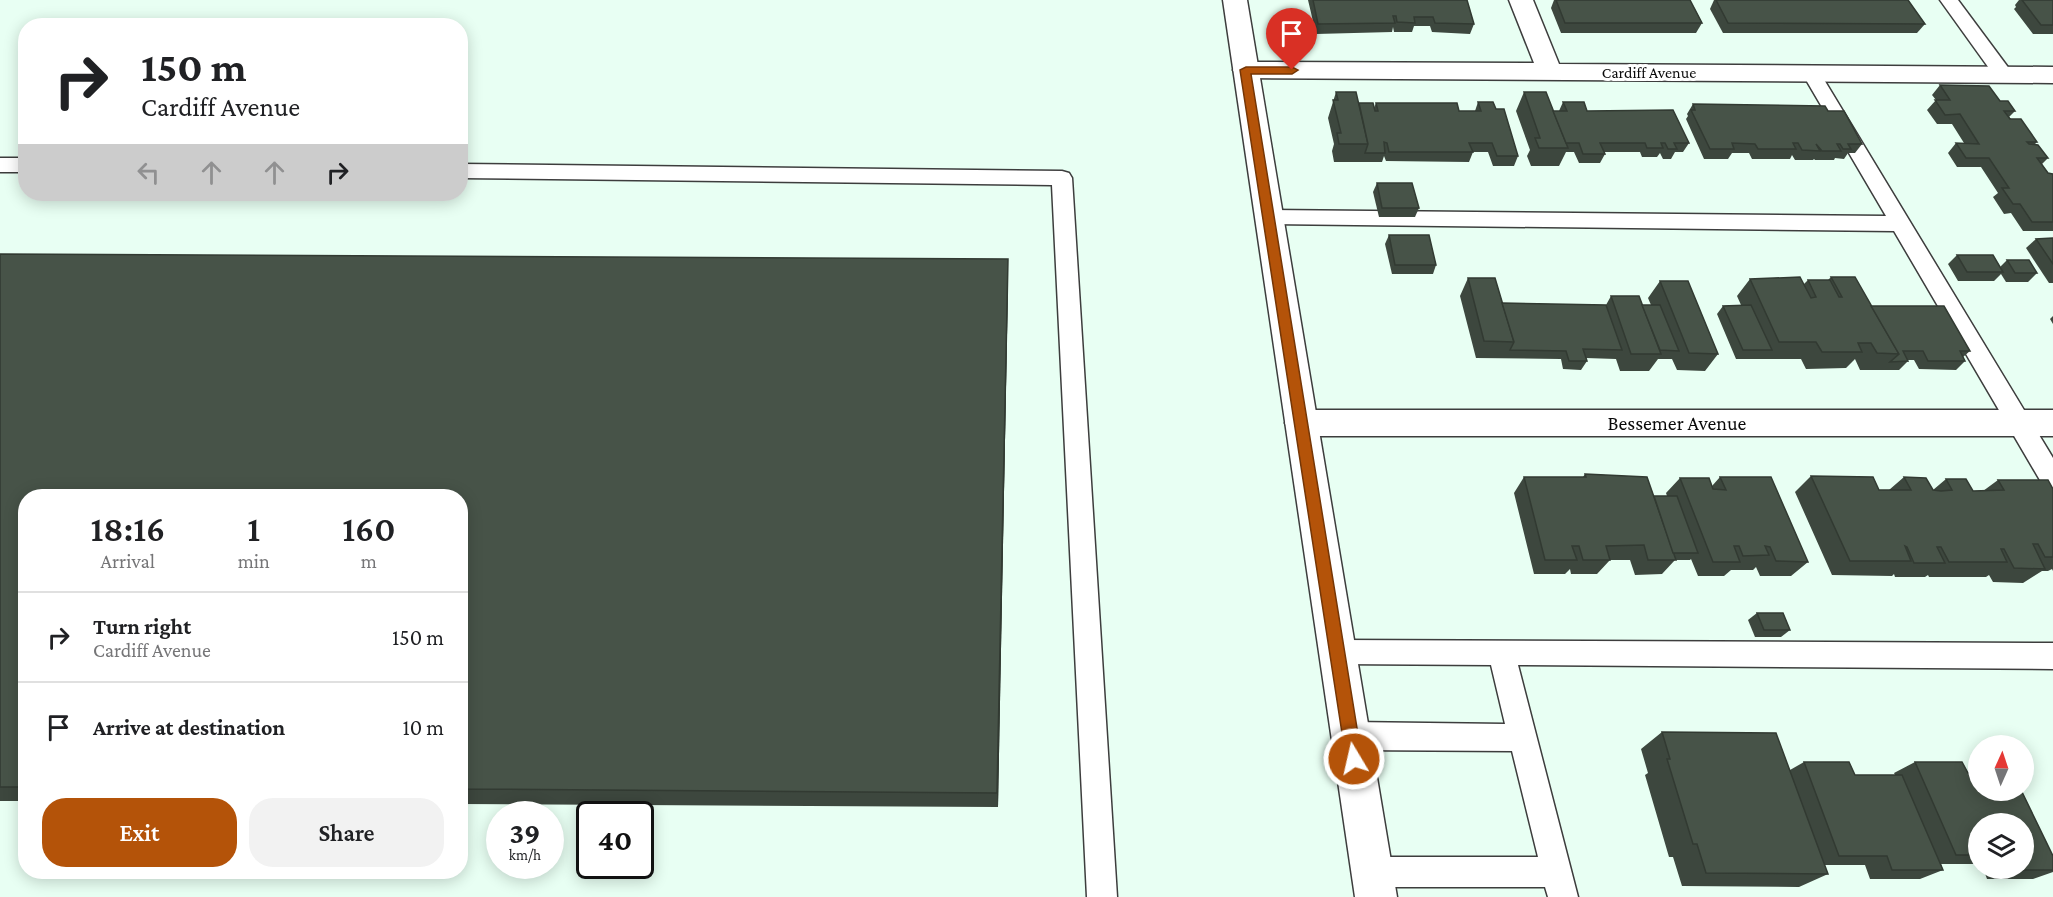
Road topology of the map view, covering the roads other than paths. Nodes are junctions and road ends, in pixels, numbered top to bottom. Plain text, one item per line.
1 (1218, 0) edge
2 (1235, 0) edge
3 (1521, 0) edge
4 (1949, 0) edge
5 (1246, 70) junction
6 (1550, 72) junction
7 (1811, 73) junction
8 (2003, 74) junction
9 (2048, 81) edge
10 (0, 165) edge
11 (18, 165) edge
12 (468, 171) edge
13 (1269, 217) junction
14 (1900, 224) junction
15 (1301, 423) junction
16 (2019, 423) junction
17 (2053, 423) edge
18 (2053, 480) edge
19 (1338, 652) junction
20 (1501, 653) junction
21 (2053, 656) edge
22 (1351, 736) junction
23 (1523, 738) junction
24 (1374, 885) edge
25 (1560, 885) edge
26 (1102, 897) edge

1 - 2 street
2 - 5 street
3 - 6 street
4 - 8 lane
5 - 6 street, Cardiff Avenue
5 - 13 street
6 - 7 street, Cardiff Avenue
7 - 8 street, Cardiff Avenue
7 - 14 lane
8 - 9 street, Cardiff Avenue
10 - 11 lane
12 - 26 lane
13 - 14 lane
13 - 15 street
14 - 16 lane
15 - 16 street, Bessemer Avenue
15 - 19 street
16 - 17 street, Bessemer Avenue
16 - 18 lane
19 - 20 lane
19 - 22 street
20 - 21 lane
20 - 23 lane
22 - 23 lane
22 - 24 street
23 - 25 lane
24 - 25 lane

